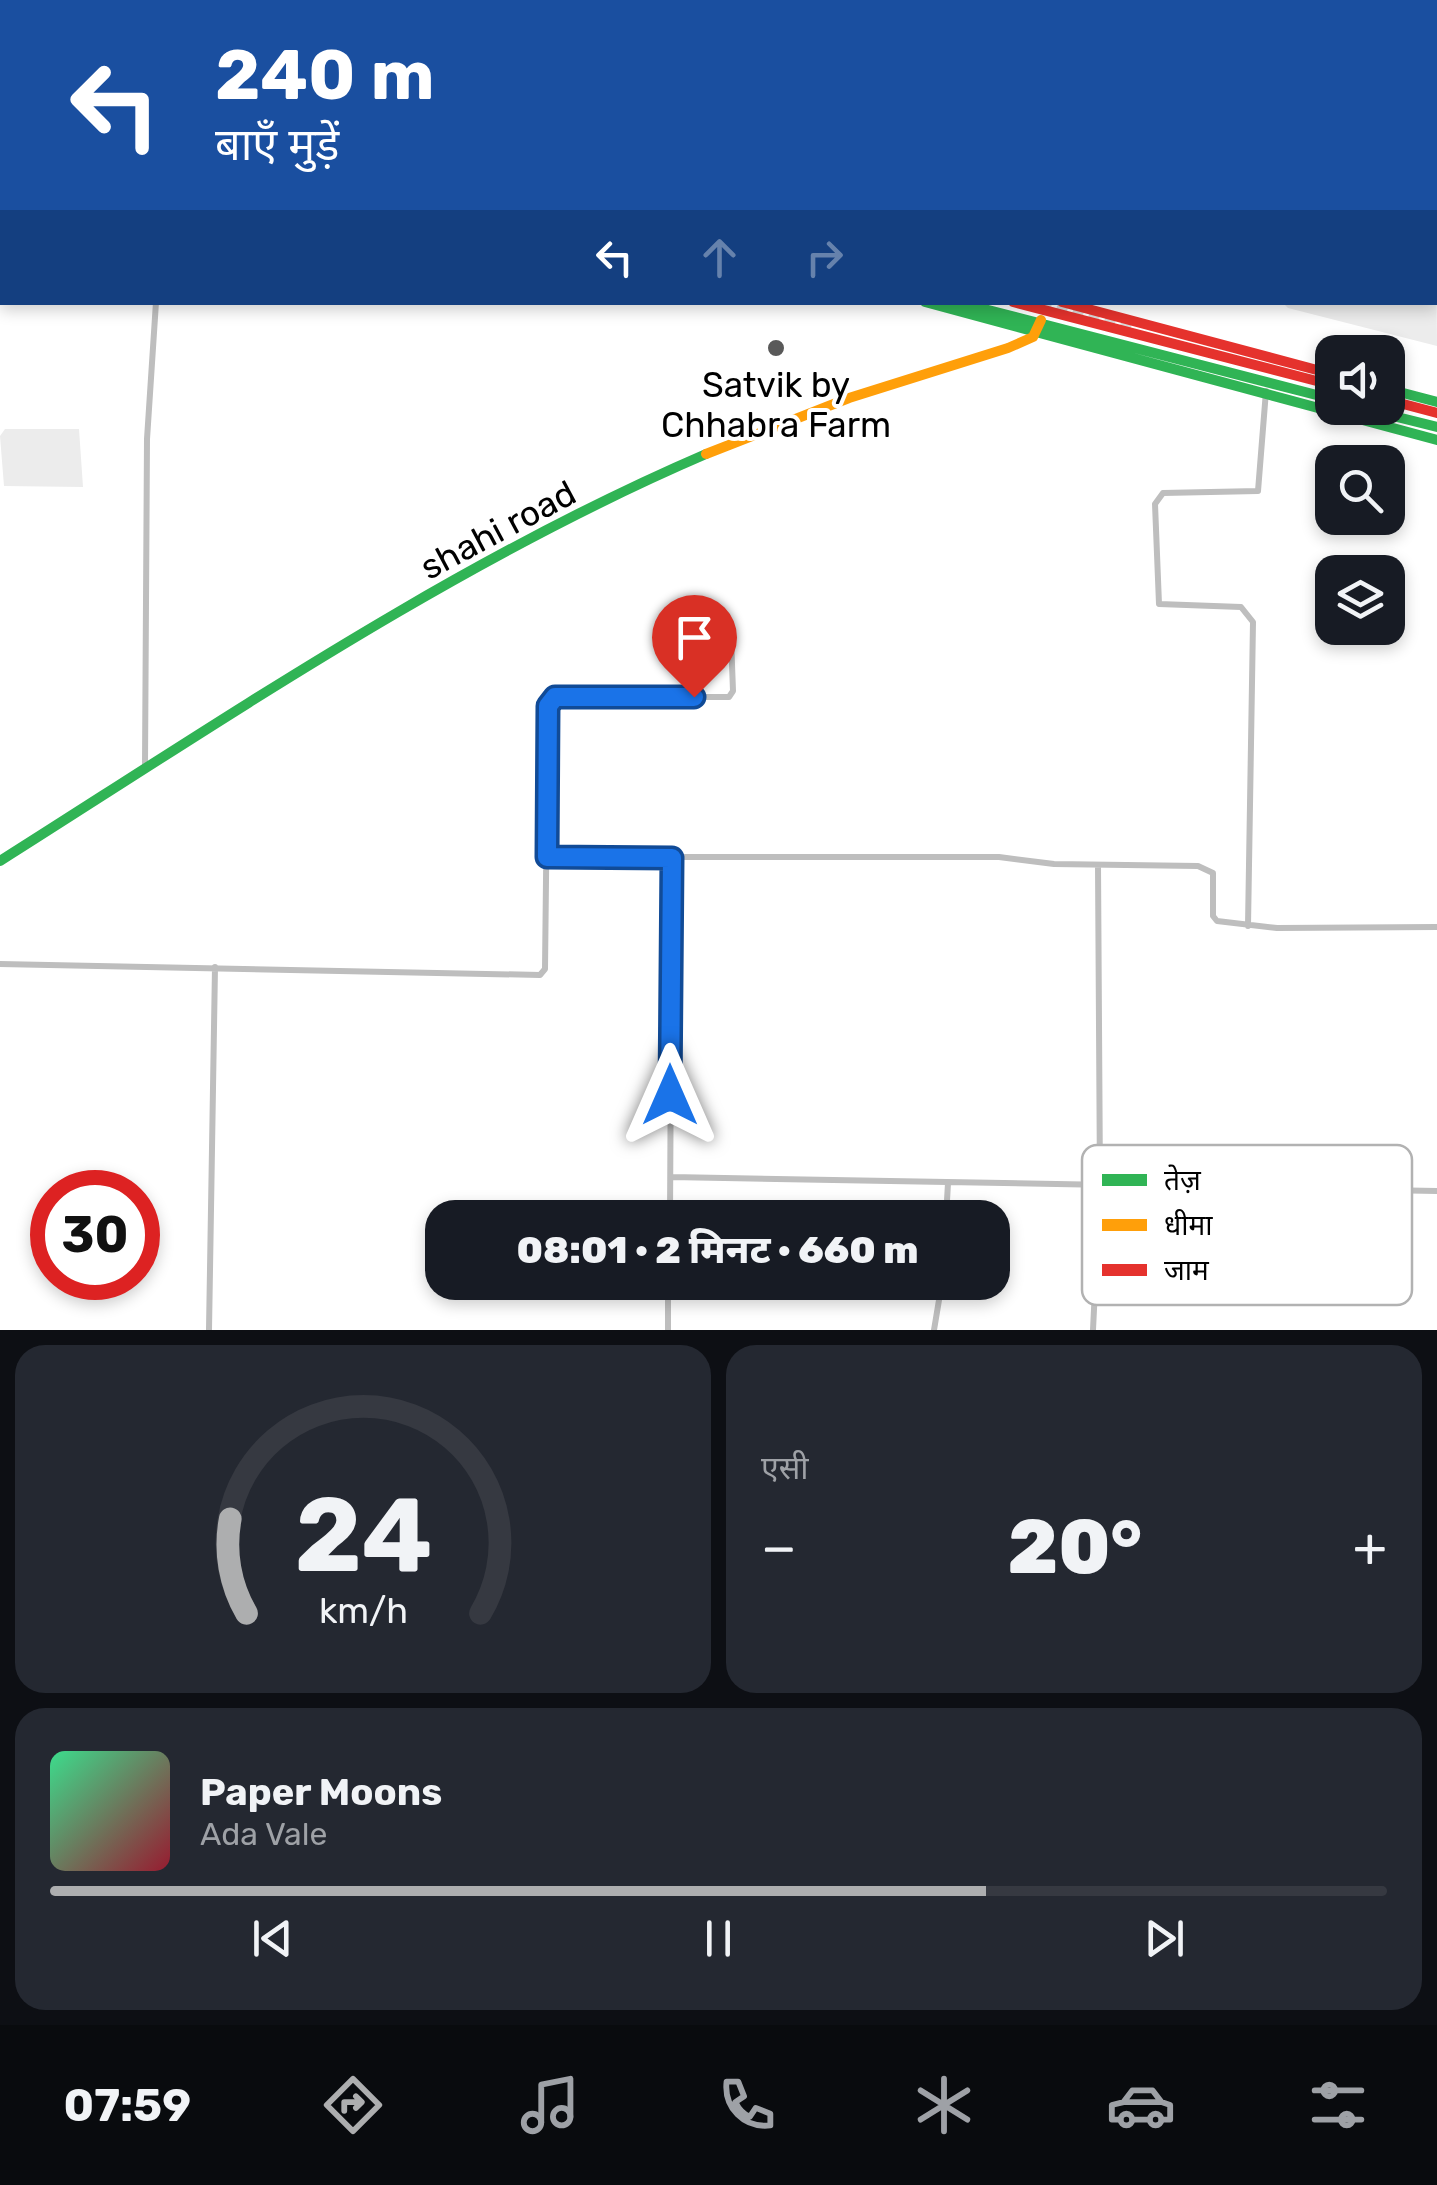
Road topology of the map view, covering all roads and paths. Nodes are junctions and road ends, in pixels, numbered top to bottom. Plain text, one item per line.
1 (156, 305) edge
2 (938, 305) edge
3 (966, 305) edge
4 (1025, 305) edge
5 (1073, 305) edge
6 (1044, 310) junction
7 (1038, 328) junction
8 (1315, 369) edge
9 (1315, 382) edge
10 (1266, 391) junction
11 (1405, 394) edge
12 (1315, 395) edge
13 (1437, 402) edge
14 (1405, 405) edge
15 (1437, 413) edge
16 (1405, 419) edge
17 (1437, 427) edge
18 (1437, 440) edge
19 (731, 637) dead end
20 (146, 765) junction
21 (547, 857) junction
22 (672, 858) junction
23 (0, 861) edge
24 (1098, 866) junction
25 (1248, 926) junction
26 (1437, 926) edge
27 (0, 964) edge
28 (215, 967) junction
29 (1100, 1145) edge
30 (671, 1177) junction
31 (948, 1183) junction
32 (1082, 1185) edge
33 (1412, 1191) edge
34 (1437, 1191) edge
35 (670, 1200) edge
36 (947, 1200) edge
37 (668, 1300) edge
38 (939, 1300) edge
39 (1094, 1305) edge
40 (209, 1330) edge
41 (668, 1330) edge
42 (934, 1330) edge
43 (1093, 1330) edge

1 - 20 street
2 - 7 main road
3 - 7 main road
4 - 6 main road
5 - 8 main road
6 - 7 main road
6 - 9 main road
7 - 10 main road
7 - 12 main road
7 - 20 main road, shahi road
10 - 18 main road
10 - 25 street
11 - 13 main road
14 - 15 main road
16 - 17 main road
19 - 21 street
20 - 23 main road, shahi road
21 - 22 street
21 - 28 street
22 - 24 street
22 - 30 street
24 - 25 street
24 - 29 street
25 - 26 street
27 - 28 street
28 - 40 street
30 - 31 street
30 - 35 street
31 - 32 street
31 - 36 street
33 - 34 street
37 - 41 street
38 - 42 street
39 - 43 street

